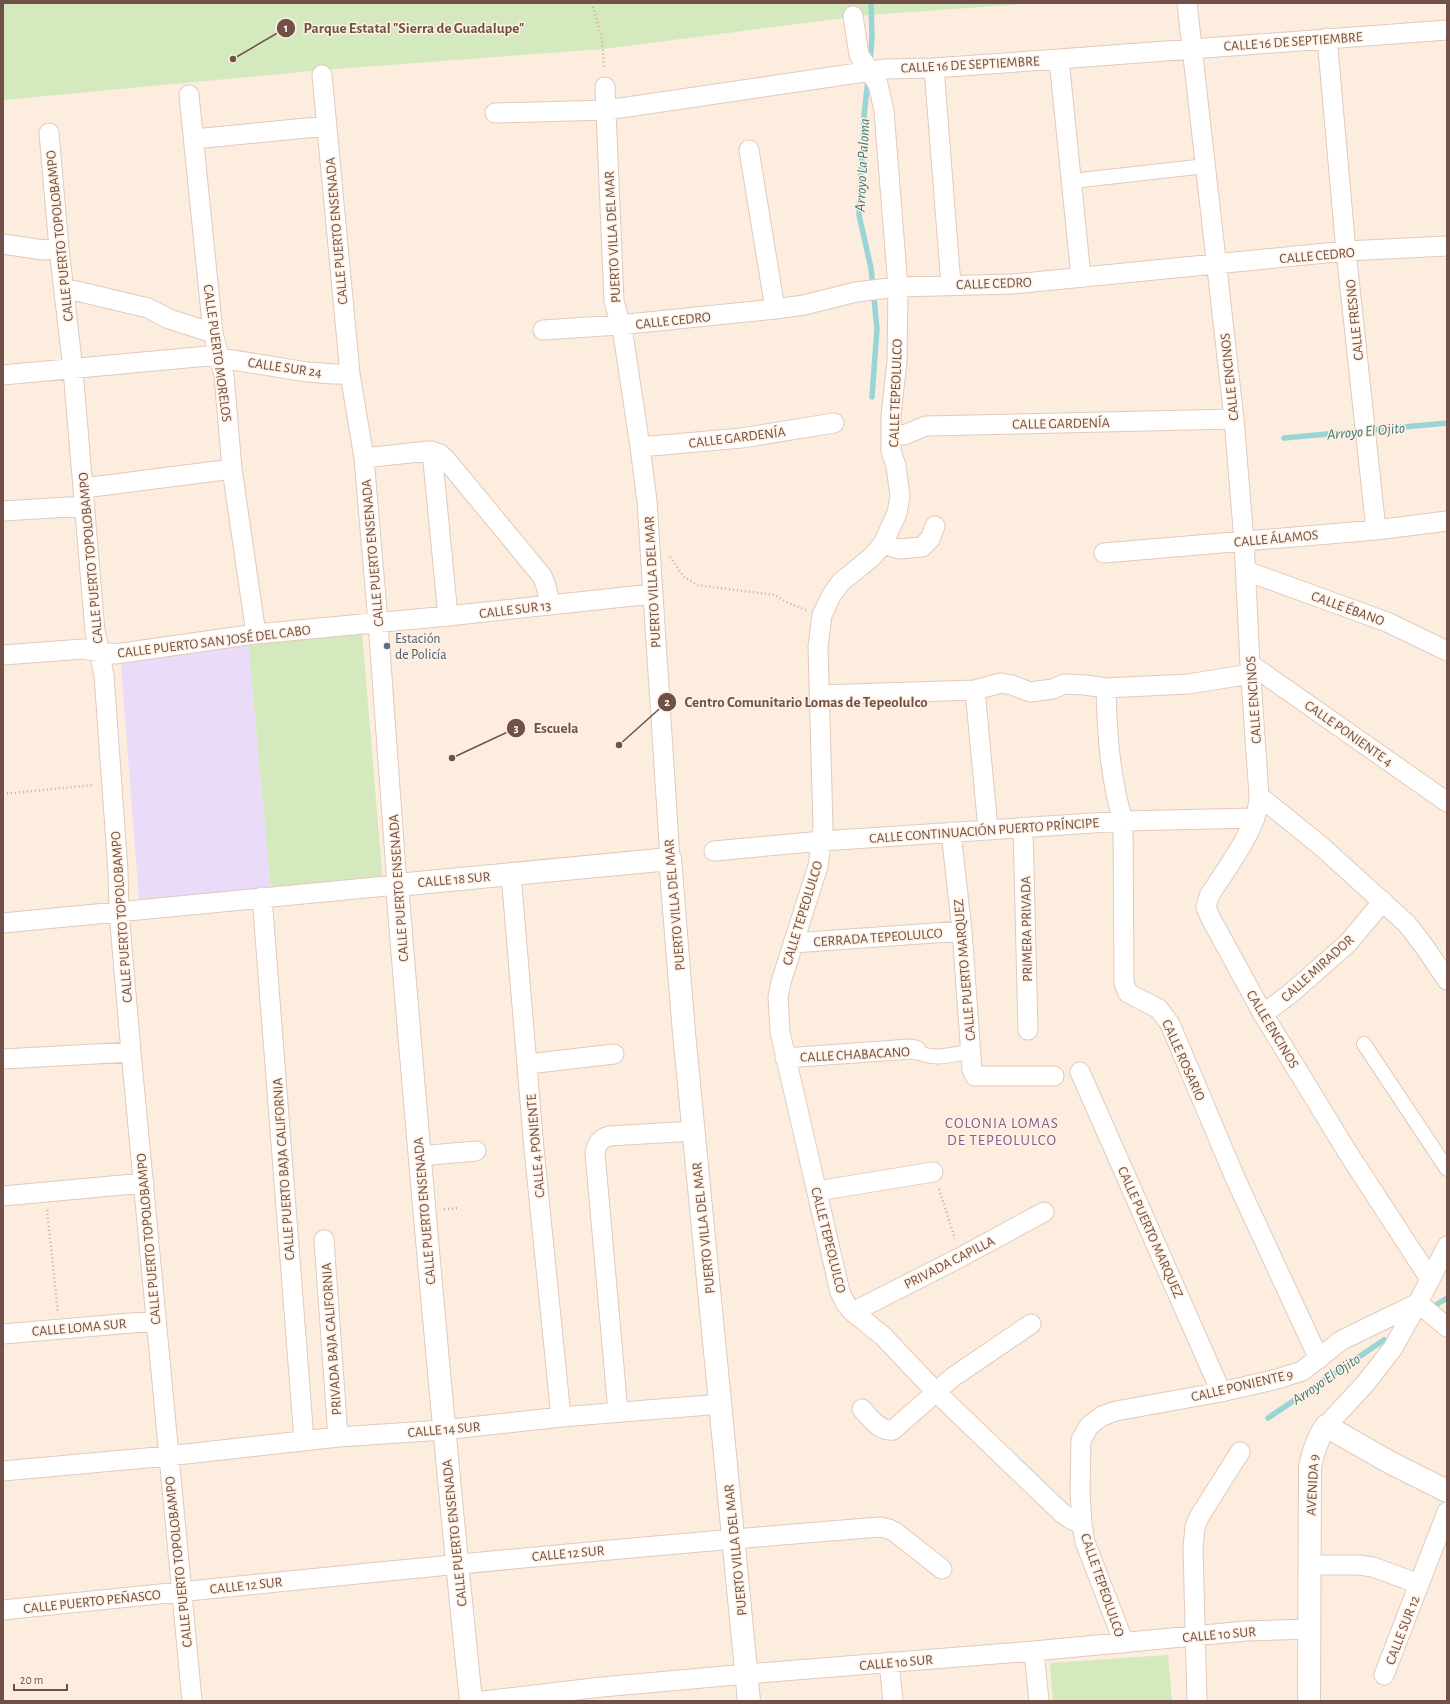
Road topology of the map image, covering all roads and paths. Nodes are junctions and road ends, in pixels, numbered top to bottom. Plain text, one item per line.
1 (592, 3) edge
2 (1187, 3) edge
3 (853, 16) dead end
4 (1447, 30) edge
5 (1327, 38) junction
6 (1193, 48) junction
7 (1059, 59) junction
8 (934, 68) junction
9 (870, 72) junction
10 (322, 75) dead end
11 (605, 87) joint
12 (189, 95) dead end
13 (607, 110) junction
14 (495, 112) dead end
15 (326, 126) junction
16 (49, 133) dead end
17 (194, 139) junction
18 (750, 150) dead end
19 (1206, 166) junction
20 (1072, 180) junction
21 (3, 244) edge
22 (1447, 246) edge
23 (59, 248) junction
24 (1346, 251) junction
25 (1216, 264) junction
26 (1081, 277) junction
27 (951, 285) junction
28 (898, 287) junction
29 (64, 288) junction
30 (775, 309) junction
31 (619, 325) junction
32 (543, 330) dead end
33 (213, 333) junction
34 (220, 356) junction
35 (73, 370) junction
36 (350, 374) junction
37 (3, 376) edge
38 (1234, 419) junction
39 (834, 422) dead end
40 (891, 435) junction
41 (640, 447) junction
42 (432, 452) junction
43 (364, 458) junction
44 (232, 469) junction
45 (84, 497) junction
46 (3, 511) edge
47 (1447, 521) edge
48 (935, 526) dead end
49 (1376, 530) junction
50 (1244, 541) junction
51 (883, 544) junction
52 (651, 548) junction
53 (1104, 553) dead end
54 (1246, 571) junction
55 (652, 594) junction
56 (550, 605) junction
57 (822, 615) junction
58 (448, 616) junction
59 (378, 622) junction
60 (256, 634) junction
61 (100, 652) junction
62 (1447, 652) edge
63 (3, 655) edge
64 (1250, 669) junction
65 (1106, 688) junction
66 (975, 690) junction
67 (820, 695) junction
68 (112, 783) junction
69 (3, 794) edge
70 (1259, 796) junction
71 (1447, 802) edge
72 (1255, 818) junction
73 (1123, 821) junction
74 (1023, 828) junction
75 (988, 829) junction
76 (951, 832) junction
77 (822, 841) junction
78 (714, 851) dead end
79 (670, 859) junction
80 (511, 874) junction
81 (397, 885) junction
82 (262, 897) junction
83 (1383, 901) junction
84 (119, 912) junction
85 (3, 923) edge
86 (962, 931) junction
87 (793, 943) junction
88 (1447, 980) edge
89 (1263, 1014) junction
90 (1028, 1030) dead end
91 (1364, 1044) dead end
92 (916, 1050) joint
93 (131, 1052) junction
94 (971, 1052) junction
95 (614, 1054) dead end
96 (785, 1058) junction
97 (3, 1059) edge
98 (528, 1064) junction
99 (1080, 1072) dead end
100 (1054, 1076) dead end
101 (694, 1131) junction
102 (476, 1151) dead end
103 (419, 1156) junction
104 (1447, 1169) edge
105 (933, 1172) joint
106 (144, 1183) junction
107 (817, 1191) junction
108 (45, 1192) junction
109 (3, 1196) edge
110 (1044, 1212) dead end
111 (324, 1240) dead end
112 (1447, 1246) edge
113 (961, 1257) junction
114 (1430, 1279) junction
115 (1418, 1304) junction
116 (853, 1312) junction
117 (155, 1321) junction
118 (1031, 1324) dead end
119 (1447, 1327) edge
120 (59, 1329) junction
121 (3, 1334) edge
122 (1319, 1359) junction
123 (935, 1391) junction
124 (1221, 1392) junction
125 (720, 1404) junction
126 (862, 1409) dead end
127 (618, 1412) junction
128 (561, 1417) junction
129 (1326, 1426) junction
130 (443, 1430) junction
131 (338, 1437) junction
132 (304, 1440) junction
133 (1240, 1452) dead end
134 (168, 1456) junction
135 (3, 1471) edge
136 (1447, 1491) edge
137 (1447, 1512) edge
138 (1082, 1524) junction
139 (734, 1538) junction
140 (457, 1564) junction
141 (1309, 1566) junction
142 (942, 1569) dead end
143 (1419, 1584) junction
144 (182, 1591) junction
145 (3, 1610) edge
146 (1310, 1630) junction
147 (1194, 1636) junction
148 (1124, 1643) junction
149 (1034, 1651) junction
150 (889, 1662) junction
151 (747, 1674) junction
152 (1384, 1675) dead end
153 (603, 1694) edge
154 (192, 1701) edge
155 (471, 1701) edge
156 (483, 1701) edge
157 (749, 1701) edge
158 (893, 1701) edge
159 (1039, 1701) edge
160 (1197, 1701) edge
161 (1309, 1701) edge

1 - 11 path
2 - 6 street, CALLE ENCINOS
3 - 9 street, CALLE TEPEOLULCO
4 - 5 street, CALLE 16 DE SEPTIEMBRE
5 - 6 street, CALLE 16 DE SEPTIEMBRE
5 - 24 street, CALLE FRESNO
6 - 7 street, CALLE 16 DE SEPTIEMBRE
6 - 19 street, CALLE ENCINOS
7 - 8 street, CALLE 16 DE SEPTIEMBRE
7 - 20 street
8 - 9 street, CALLE 16 DE SEPTIEMBRE
8 - 27 street
9 - 13 street, CALLE 16 DE SEPTIEMBRE
9 - 28 street, CALLE TEPEOLULCO
10 - 15 street, CALLE PUERTO ENSENADA
11 - 13 street, PUERTO VILLA DEL MAR
12 - 17 street, CALLE PUERTO MORELOS
13 - 14 street, CALLE 16 DE SEPTIEMBRE
13 - 31 street, PUERTO VILLA DEL MAR
15 - 17 street
15 - 36 street, CALLE PUERTO ENSENADA
16 - 23 street, CALLE PUERTO TOPOLOBAMPO
17 - 33 street, CALLE PUERTO MORELOS
18 - 30 street
19 - 20 street
19 - 25 street, CALLE ENCINOS
20 - 26 street
21 - 23 street
22 - 24 street, CALLE CEDRO
23 - 29 street, CALLE PUERTO TOPOLOBAMPO
24 - 25 street, CALLE CEDRO
24 - 49 street, CALLE FRESNO
25 - 26 street, CALLE CEDRO
25 - 38 street, CALLE ENCINOS
26 - 27 street, CALLE CEDRO
27 - 28 street, CALLE CEDRO
28 - 30 street, CALLE CEDRO
28 - 40 street, CALLE TEPEOLULCO
29 - 33 street
29 - 35 street, CALLE PUERTO TOPOLOBAMPO
30 - 31 street, CALLE CEDRO
31 - 32 street, CALLE CEDRO
31 - 41 street, PUERTO VILLA DEL MAR
33 - 34 street, CALLE PUERTO MORELOS
34 - 35 street, CALLE SUR 24
34 - 36 street, CALLE SUR 24
34 - 44 street, CALLE PUERTO MORELOS
35 - 37 street, CALLE SUR 24
35 - 45 street, CALLE PUERTO TOPOLOBAMPO
36 - 43 street, CALLE PUERTO ENSENADA
38 - 40 street, CALLE GARDENÍA
38 - 50 street, CALLE ENCINOS
39 - 41 street, CALLE GARDENÍA
40 - 51 street, CALLE TEPEOLULCO
41 - 52 street, PUERTO VILLA DEL MAR
42 - 43 street
42 - 56 street
42 - 58 street
43 - 59 street, CALLE PUERTO ENSENADA
44 - 45 street
44 - 60 street, CALLE PUERTO MORELOS
45 - 46 street
45 - 61 street, CALLE PUERTO TOPOLOBAMPO
47 - 49 street, CALLE ÁLAMOS
48 - 51 street
49 - 50 street, CALLE ÁLAMOS
50 - 53 street, CALLE ÁLAMOS
50 - 54 street, CALLE ENCINOS
51 - 57 street, CALLE TEPEOLULCO
52 - 55 street, PUERTO VILLA DEL MAR
52 - 57 path
54 - 62 street, CALLE ÉBANO
54 - 64 street, CALLE ENCINOS
55 - 56 street, CALLE SUR 13
55 - 79 street, PUERTO VILLA DEL MAR
56 - 58 street, CALLE SUR 13
57 - 67 street, CALLE TEPEOLULCO
58 - 59 street, CALLE SUR 13
59 - 60 street, CALLE PUERTO SAN JOSÉ DEL CABO
59 - 81 street, CALLE PUERTO ENSENADA
60 - 61 street, CALLE PUERTO SAN JOSÉ DEL CABO
61 - 63 street, CALLE PUERTO SAN JOSÉ DEL CABO
61 - 68 street, CALLE PUERTO TOPOLOBAMPO
64 - 65 street
64 - 70 street, CALLE ENCINOS
64 - 71 street, CALLE PONIENTE 4
65 - 66 street
65 - 73 street, CALLE ROSARIO
66 - 67 street
66 - 75 street
67 - 77 street, CALLE TEPEOLULCO
68 - 69 path
68 - 84 street, CALLE PUERTO TOPOLOBAMPO
70 - 72 street, CALLE ENCINOS
70 - 83 street
72 - 73 street, CALLE CONTINUACIÓN PUERTO PRÍNCIPE
72 - 89 street, CALLE ENCINOS
73 - 74 street, CALLE CONTINUACIÓN PUERTO PRÍNCIPE
73 - 122 street, CALLE ROSARIO
74 - 75 street, CALLE CONTINUACIÓN PUERTO PRÍNCIPE
74 - 90 street, PRIMERA PRIVADA
75 - 76 street, CALLE CONTINUACIÓN PUERTO PRÍNCIPE
76 - 77 street, CALLE CONTINUACIÓN PUERTO PRÍNCIPE
76 - 86 street, CALLE PUERTO MARQUEZ
77 - 78 street, CALLE CONTINUACIÓN PUERTO PRÍNCIPE
77 - 87 street, CALLE TEPEOLULCO
79 - 80 street, CALLE 18 SUR
79 - 101 street, PUERTO VILLA DEL MAR
80 - 81 street, CALLE 18 SUR
80 - 98 street, CALLE 4 PONIENTE
81 - 82 street, CALLE 18 SUR
81 - 103 street, CALLE PUERTO ENSENADA
82 - 84 street, CALLE 18 SUR
82 - 132 street, CALLE PUERTO BAJA CALIFORNIA
83 - 88 street
83 - 89 street, CALLE MIRADOR
84 - 85 street, CALLE 18 SUR
84 - 93 street, CALLE PUERTO TOPOLOBAMPO
86 - 87 street, CERRADA TEPEOLULCO
86 - 94 street, CALLE PUERTO MARQUEZ
87 - 96 street, CALLE TEPEOLULCO
89 - 114 street, CALLE ENCINOS
91 - 104 street
92 - 94 street, CALLE CHABACANO
92 - 96 street, CALLE CHABACANO
93 - 97 street
93 - 106 street, CALLE PUERTO TOPOLOBAMPO
94 - 100 street, CALLE PUERTO MARQUEZ
95 - 98 street
96 - 107 street, CALLE TEPEOLULCO
98 - 128 street, CALLE 4 PONIENTE
99 - 124 street, CALLE PUERTO MARQUEZ
101 - 125 street, PUERTO VILLA DEL MAR
101 - 127 street
102 - 103 street
103 - 130 street, CALLE PUERTO ENSENADA
105 - 107 street
105 - 113 path
106 - 108 street
106 - 117 street, CALLE PUERTO TOPOLOBAMPO
107 - 116 street, CALLE TEPEOLULCO
108 - 109 street
108 - 120 path
110 - 113 street, PRIVADA CAPILLA
111 - 131 street, PRIVADA BAJA CALIFORNIA
112 - 114 street
113 - 116 street, PRIVADA CAPILLA
114 - 115 street
115 - 119 street
115 - 122 street, CALLE PONIENTE 9
115 - 129 street, AVENIDA 9
116 - 123 street, CALLE TEPEOLULCO
117 - 120 street, CALLE LOMA SUR
117 - 134 street, CALLE PUERTO TOPOLOBAMPO
118 - 123 street
120 - 121 street, CALLE LOMA SUR
122 - 124 street, CALLE PONIENTE 9
123 - 126 street
123 - 138 street, CALLE TEPEOLULCO
124 - 138 street, CALLE PONIENTE 9
125 - 127 street, CALLE 14 SUR
125 - 139 street, PUERTO VILLA DEL MAR
127 - 128 street, CALLE 14 SUR
128 - 130 street, CALLE 14 SUR
129 - 136 street
129 - 141 street, AVENIDA 9
130 - 131 street, CALLE 14 SUR
130 - 140 street, CALLE PUERTO ENSENADA
131 - 132 street, CALLE 14 SUR
132 - 134 street, CALLE 14 SUR
133 - 147 street
134 - 135 street, CALLE 14 SUR
134 - 144 street, CALLE PUERTO TOPOLOBAMPO
137 - 143 street, CALLE SUR 12
138 - 148 street, CALLE TEPEOLULCO
139 - 140 street, CALLE 12 SUR
139 - 142 street, CALLE 12 SUR
139 - 151 street, PUERTO VILLA DEL MAR
140 - 144 street, CALLE 12 SUR
140 - 155 street, CALLE PUERTO ENSENADA
141 - 143 street, CALLE SUR 12
141 - 146 street, AVENIDA 9
143 - 152 street, CALLE SUR 12
144 - 145 street, CALLE PUERTO PEÑASCO
144 - 154 street, CALLE PUERTO TOPOLOBAMPO
146 - 147 street, CALLE 10 SUR
146 - 161 street, AVENIDA 9
147 - 148 street, CALLE 10 SUR
147 - 160 street
148 - 149 street, CALLE 10 SUR
149 - 150 street, CALLE 10 SUR
149 - 159 street
150 - 151 street, CALLE 10 SUR
150 - 158 street
151 - 153 street, CALLE 10 SUR
151 - 157 street, PUERTO VILLA DEL MAR
153 - 156 street, CALLE 10 SUR

